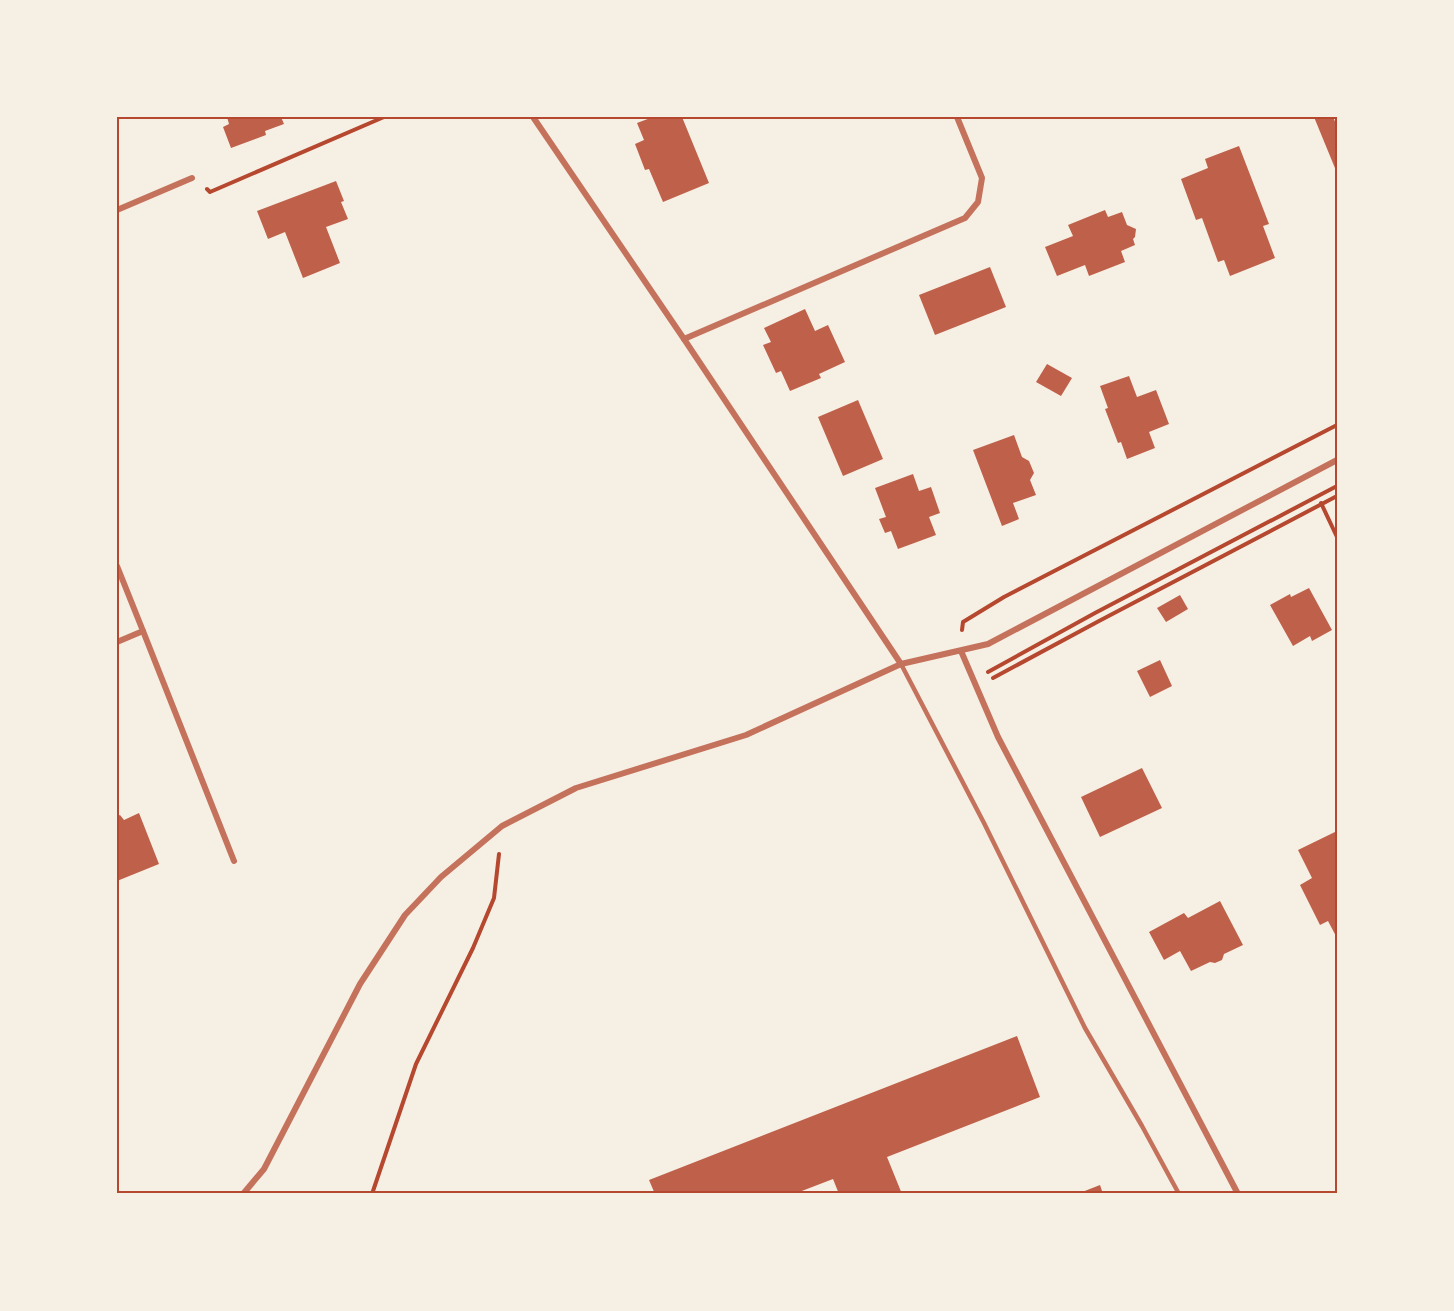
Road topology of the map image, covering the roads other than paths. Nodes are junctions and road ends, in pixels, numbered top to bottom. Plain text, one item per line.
1 (533, 117) edge
2 (957, 117) edge
3 (192, 178) road end
4 (117, 210) edge
5 (684, 339) junction
6 (1337, 460) edge
7 (117, 566) edge
8 (143, 631) junction
9 (117, 642) edge
10 (961, 651) junction
11 (901, 664) junction
12 (234, 861) dead end
13 (243, 1194) edge
14 (1179, 1194) edge
15 (1238, 1194) edge

1 - 5 street
2 - 5 street
3 - 4 street
5 - 11 street
6 - 10 street
7 - 8 street
8 - 9 street
8 - 12 street
10 - 11 street
10 - 15 street
11 - 13 street
11 - 14 lane

